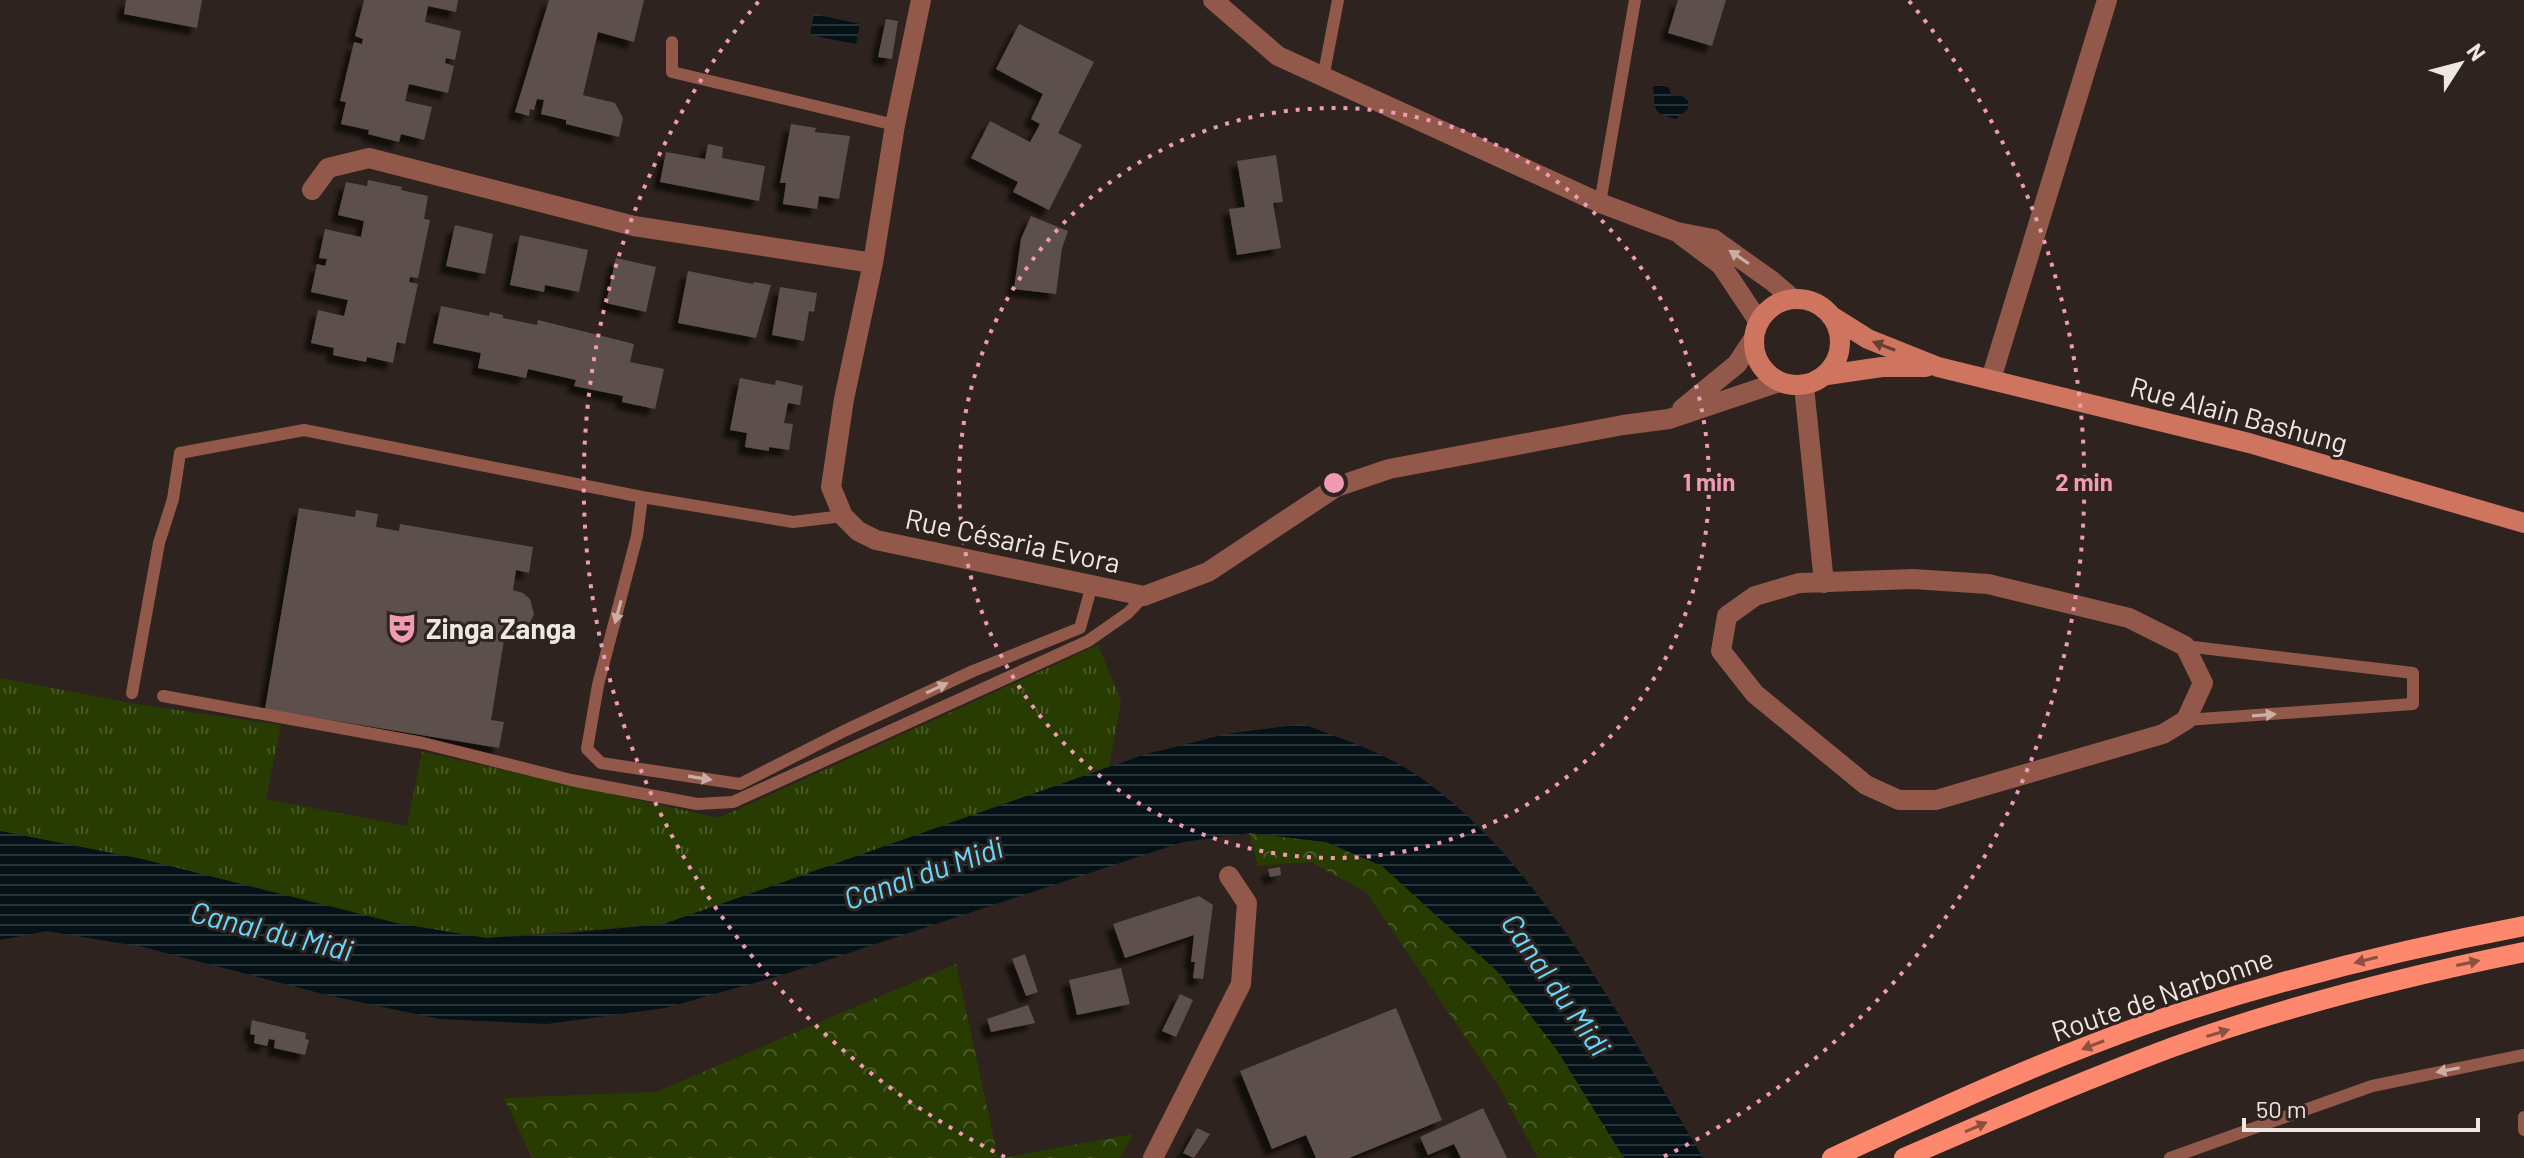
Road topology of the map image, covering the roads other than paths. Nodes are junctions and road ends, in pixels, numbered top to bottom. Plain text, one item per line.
1 (921, 0) edge
2 (1213, 0) edge
3 (1338, 0) edge
4 (1635, 0) edge
5 (2107, 0) edge
6 (672, 42) dead end
7 (1323, 78) junction
8 (895, 125) junction
9 (312, 190) dead end
10 (1600, 203) junction
11 (1677, 232) junction
12 (873, 263) junction
13 (1793, 299) junction
14 (1833, 317) junction
15 (1756, 330) junction
16 (1938, 367) junction
17 (1827, 375) junction
18 (1991, 379) junction
19 (1779, 382) junction
20 (1804, 386) junction
21 (1669, 419) junction
22 (642, 497) junction
23 (843, 516) junction
24 (2524, 523) edge
25 (1824, 583) junction
26 (1092, 585) junction
27 (1144, 596) junction
28 (2185, 646) junction
29 (132, 693) dead end
30 (163, 696) dead end
31 (2186, 720) junction
32 (1229, 876) dead end
33 (2524, 926) edge
34 (2524, 952) edge
35 (2524, 1055) edge
36 (2524, 1117) edge
37 (2524, 1130) edge
38 (1153, 1158) edge
39 (1832, 1158) edge
40 (1904, 1158) edge
41 (2170, 1158) edge

1 - 8 street
2 - 7 street
3 - 7 lane
4 - 10 lane
5 - 18 street
6 - 8 lane
7 - 10 street
8 - 12 street
9 - 12 street
10 - 11 street
13 -> 11 street
11 - 15 street
12 - 23 street
13 - 14 street
13 - 15 street
16 -> 14 street, Rue Alain Bashung
14 - 17 street
15 - 19 street
15 - 21 street, Rue Césaria Evora
16 - 17 street, Rue Alain Bashung
16 - 18 street, Rue Alain Bashung
17 - 20 street
18 - 24 street, Rue Alain Bashung
19 - 20 street
19 - 21 street, Rue Césaria Evora
20 - 25 street
21 - 27 street, Rue Césaria Evora
22 - 23 lane
22 -> 26 lane
22 - 29 lane
23 - 26 street, Rue Césaria Evora
25 - 28 street
25 - 31 street
26 - 27 street, Rue Césaria Evora
27 - 30 lane
28 - 31 street
31 -> 28 lane
32 - 38 street
33 -> 39 main road, Route de Narbonne
40 -> 34 main road, Route de Narbonne
35 -> 41 lane
36 - 37 lane

